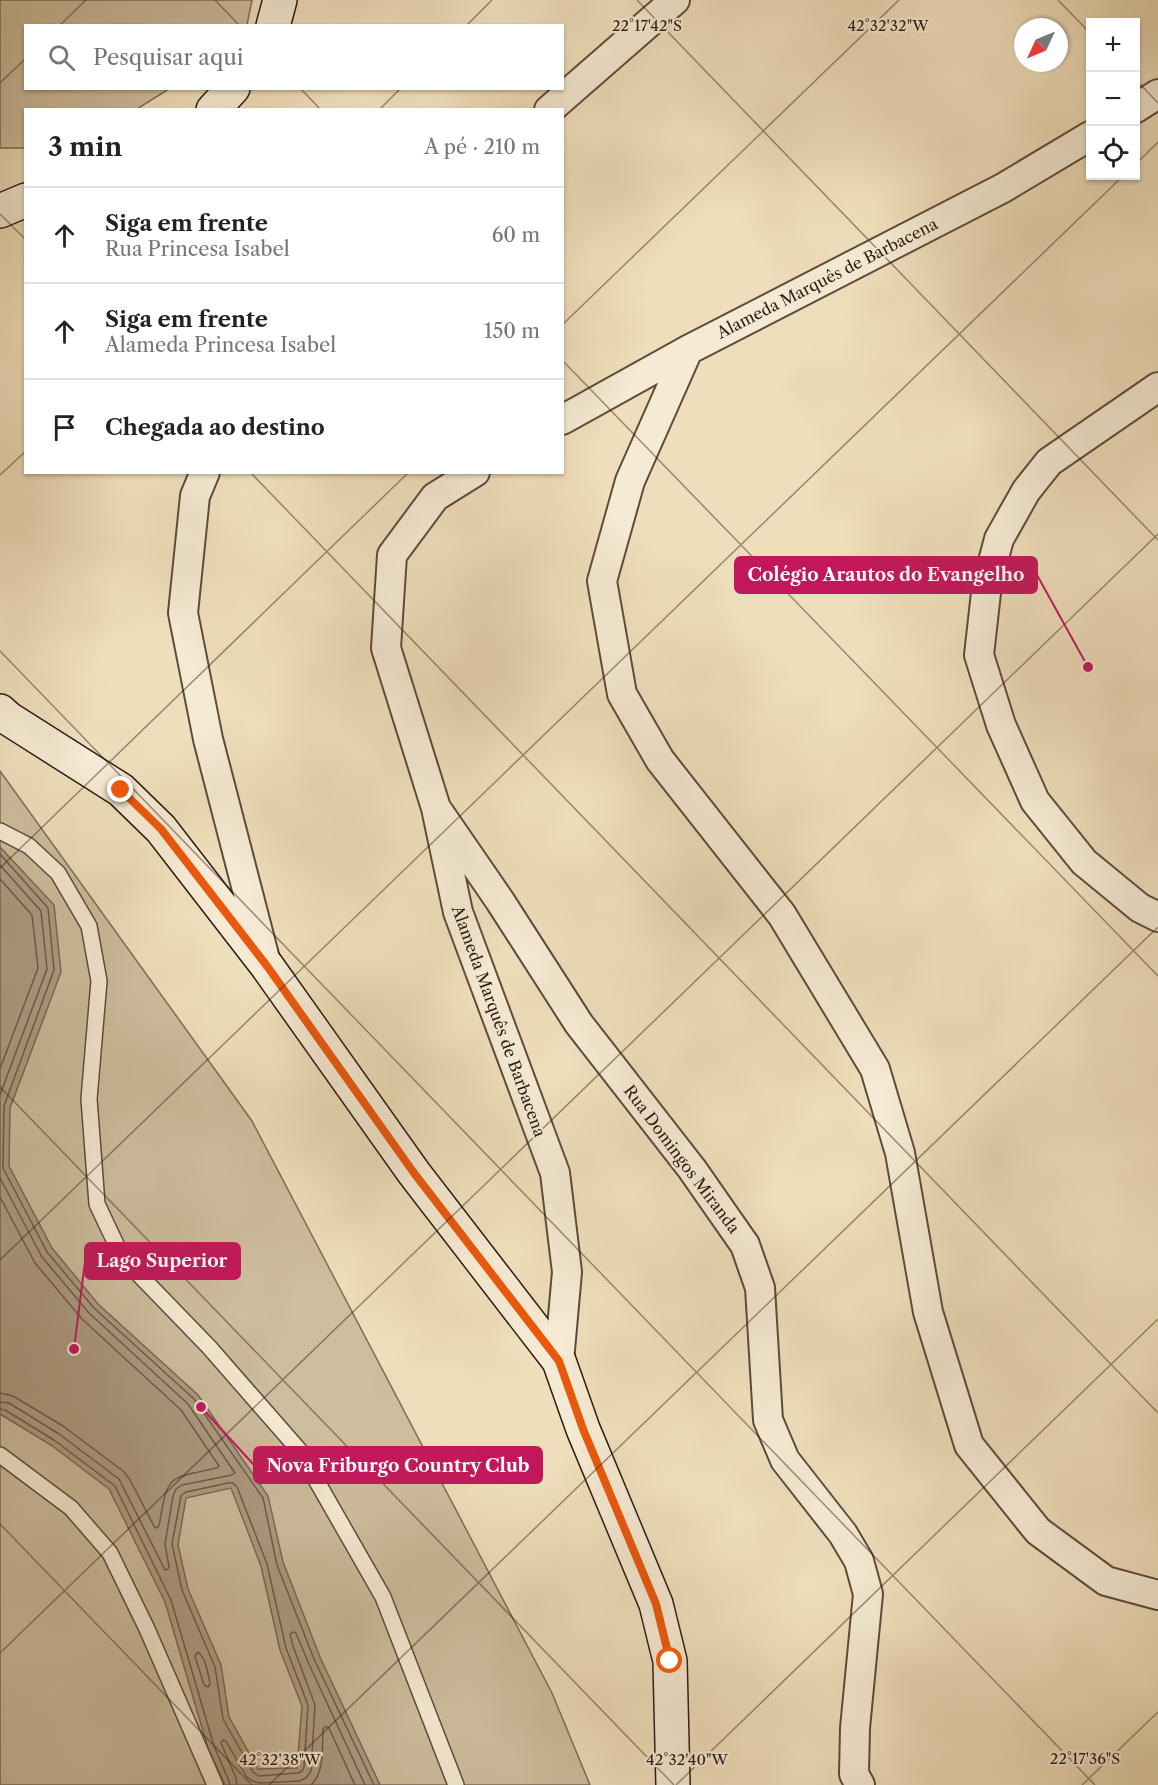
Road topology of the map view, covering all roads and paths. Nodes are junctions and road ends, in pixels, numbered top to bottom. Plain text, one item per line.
1 (280, 0) edge
2 (675, 0) edge
3 (274, 24) edge
4 (231, 90) edge
5 (1158, 94) edge
6 (1140, 105) edge
7 (216, 108) edge
8 (551, 108) edge
9 (1086, 138) edge
10 (24, 201) edge
11 (0, 211) edge
12 (688, 350) junction
13 (1158, 387) edge
14 (564, 419) edge
15 (205, 474) edge
16 (473, 474) edge
17 (0, 711) edge
18 (436, 808) junction
19 (0, 831) edge
20 (1158, 917) edge
21 (267, 966) junction
22 (559, 1361) junction
23 (0, 1455) edge
24 (1158, 1594) edge
25 (215, 1785) edge
26 (456, 1785) edge
27 (673, 1785) edge
28 (860, 1785) edge

1 - 3 street
2 - 8 street
4 - 7 street
5 - 6 street
9 - 12 street, Alameda Marquês de Barbacena
10 - 11 street
12 - 14 street, Alameda Marquês de Barbacena
12 - 24 street
13 - 20 street
15 - 21 street
16 - 18 street, Alameda Marquês de Barbacena
17 - 21 street
18 - 22 street, Alameda Marquês de Barbacena
18 - 28 street, Rua Domingos Miranda
19 - 26 lane
21 - 22 street
22 - 27 street
23 - 25 lane

